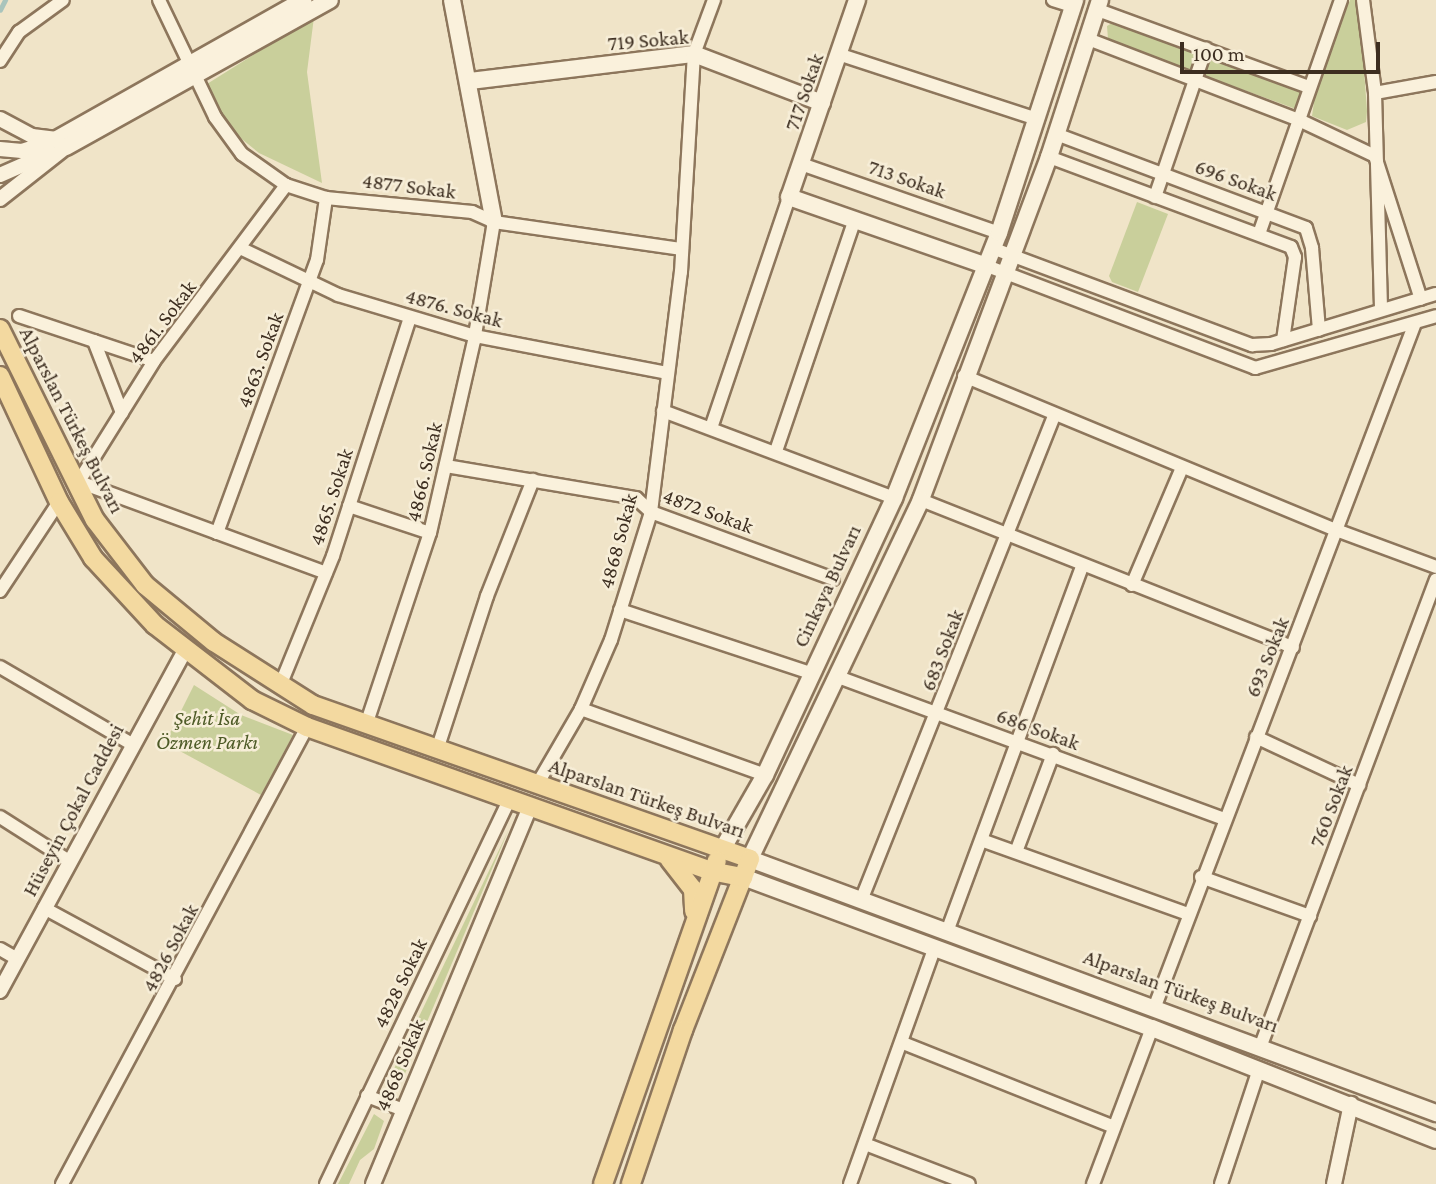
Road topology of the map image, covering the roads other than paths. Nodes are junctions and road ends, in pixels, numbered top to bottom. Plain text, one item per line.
1 (63, 0) edge
2 (159, 0) edge
3 (303, 0) edge
4 (330, 0) edge
5 (452, 0) edge
6 (715, 0) edge
7 (857, 0) edge
8 (1053, 0) edge
9 (1342, 0) edge
10 (1363, 0) edge
11 (1074, 3) edge
12 (1099, 5) edge
13 (1088, 39) junction
14 (1206, 48) junction
15 (694, 54) junction
16 (838, 54) junction
17 (0, 61) edge
18 (194, 72) junction
19 (1194, 79) junction
20 (470, 81) junction
21 (1436, 82) edge
22 (1308, 87) junction
23 (1375, 93) junction
24 (822, 103) junction
25 (0, 119) edge
26 (1037, 119) junction
27 (1300, 120) junction
28 (1056, 134) junction
29 (61, 143) junction
30 (0, 149) edge
31 (1375, 156) junction
32 (1049, 157) junction
33 (801, 164) junction
34 (1160, 173) junction
35 (0, 175) edge
36 (286, 185) junction
37 (789, 197) junction
38 (1155, 197) junction
39 (326, 198) junction
40 (0, 199) edge
41 (1266, 211) junction
42 (855, 219) junction
43 (494, 222) junction
44 (1259, 234) junction
45 (996, 241) junction
46 (240, 248) junction
47 (682, 249) junction
48 (1012, 254) junction
49 (987, 265) junction
50 (1004, 274) junction
51 (309, 281) junction
52 (1436, 294) edge
53 (1421, 299) junction
54 (1381, 309) junction
55 (19, 316) dead end
56 (1436, 316) edge
57 (410, 317) junction
58 (1415, 323) junction
59 (0, 329) edge
60 (1319, 330) junction
61 (475, 336) junction
62 (1283, 340) junction
63 (94, 341) junction
64 (154, 361) junction
65 (667, 373) junction
66 (0, 376) edge
67 (964, 376) junction
68 (663, 411) junction
69 (122, 413) junction
70 (1054, 416) junction
71 (711, 428) junction
72 (776, 451) junction
73 (446, 466) junction
74 (1182, 468) junction
75 (533, 480) junction
76 (79, 484) junction
77 (894, 498) junction
78 (921, 500) junction
79 (58, 502) junction
80 (349, 506) junction
81 (651, 512) junction
82 (1336, 530) junction
83 (217, 533) junction
84 (430, 533) junction
85 (1007, 535) junction
86 (1082, 566) junction
87 (1436, 567) edge
88 (326, 573) junction
89 (833, 579) dead end
90 (1436, 580) edge
91 (1132, 585) junction
92 (0, 591) edge
93 (620, 610) junction
94 (1293, 647) junction
95 (185, 650) junction
96 (0, 667) edge
97 (811, 673) junction
98 (838, 677) junction
99 (280, 686) junction
100 (581, 709) junction
101 (937, 713) junction
102 (366, 725) junction
103 (307, 727) junction
104 (1256, 737) junction
105 (1019, 741) junction
106 (132, 744) junction
107 (437, 750) junction
108 (1053, 754) junction
109 (765, 775) junction
110 (538, 783) junction
111 (1359, 785) junction
112 (510, 799) junction
113 (530, 806) junction
114 (0, 817) edge
115 (1224, 819) junction
116 (984, 841) junction
117 (723, 848) junction
118 (1016, 852) junction
119 (662, 853) junction
120 (750, 859) junction
121 (69, 862) junction
122 (711, 871) junction
123 (743, 877) junction
124 (1201, 877) junction
125 (862, 898) junction
126 (44, 908) junction
127 (1188, 914) junction
128 (1310, 916) junction
129 (692, 923) junction
130 (948, 929) junction
131 (0, 949) edge
132 (934, 949) junction
133 (18, 959) junction
134 (175, 979) junction
135 (0, 991) edge
136 (1155, 1006) junction
137 (1152, 1028) junction
138 (903, 1042) junction
139 (1261, 1045) junction
140 (1259, 1069) junction
141 (367, 1096) junction
142 (1351, 1104) junction
143 (404, 1110) junction
144 (1436, 1113) edge
145 (1114, 1127) junction
146 (1436, 1140) edge
147 (865, 1144) junction
148 (62, 1184) edge
149 (326, 1184) edge
150 (373, 1184) edge
151 (603, 1184) edge
152 (631, 1184) edge
153 (850, 1184) edge
154 (969, 1184) edge
155 (1093, 1184) edge
156 (1222, 1184) edge
157 (1334, 1184) edge

1 - 17 street
2 - 18 street, 4877 Sokak
3 - 18 main road
4 - 18 main road
5 - 20 main road
6 - 15 street, 4868 Sokak
7 - 16 main road, 717 Sokak
8 - 11 street
9 - 22 street
10 - 23 street
11 - 26 main road, Cinkaya Bulvarı
12 - 13 main road
12 - 14 street
13 - 19 street
13 - 28 main road
14 - 19 street
14 - 22 street
15 - 20 main road, 719 Sokak
15 - 24 main road, 719 Sokak
15 - 47 street, 4868 Sokak
16 - 24 main road, 717 Sokak
16 - 26 street
18 - 29 main road
18 - 36 street, 4877 Sokak
19 - 27 street
19 - 34 street
20 - 43 main road
21 - 23 street
22 - 27 street
23 - 31 street
24 - 33 main road, 717 Sokak
25 - 29 street
26 - 45 main road, Cinkaya Bulvarı
27 - 31 street
27 - 41 street
28 - 32 main road
28 - 34 street, 696 Sokak
29 - 30 street
29 - 35 street
29 - 40 street
31 - 53 street
31 - 54 street
32 - 38 street, 696 Sokak
32 - 48 main road
33 - 37 main road, 717 Sokak
33 - 45 street, 713 Sokak
34 - 38 street
34 - 41 street, 696 Sokak
36 - 39 street, 4877 Sokak
36 - 46 street, 4861. Sokak
37 - 42 main road
37 - 71 street
38 - 44 street, 696 Sokak
39 - 43 street, 4877 Sokak
39 - 51 street, 4863. Sokak
41 - 44 street
41 - 60 street, 696 Sokak
42 - 49 main road
42 - 72 street
43 - 47 street, 4877 Sokak
43 - 61 street, 4866. Sokak
44 - 62 street, 696 Sokak
45 - 48 street, 713 Sokak
45 - 49 main road, Cinkaya Bulvarı
46 - 51 street, 4876. Sokak
46 - 64 street, 4861. Sokak
47 - 65 street, 4868 Sokak
48 - 50 main road
48 - 62 street, 713 Sokak
49 - 50 street
49 - 77 main road, Cinkaya Bulvarı
50 - 58 street
50 - 67 main road
51 - 57 street, 4876. Sokak
51 - 83 street, 4863. Sokak
52 - 53 street, 713 Sokak
53 - 54 street, 713 Sokak
54 - 60 street, 713 Sokak
55 - 63 street
56 - 58 street
57 - 61 street, 4876. Sokak
57 - 80 street, 4865. Sokak
58 - 82 street, 693 Sokak
59 - 76 main road, Alparslan Türkeş Bulvarı
60 - 62 street, 713 Sokak
61 - 65 street, 4876. Sokak
61 - 73 street, 4866. Sokak
63 - 64 street
63 - 69 street
64 - 69 street, 4861. Sokak
65 - 68 street, 4868 Sokak
66 - 79 main road
67 - 70 street
67 - 78 main road
68 - 71 street
68 - 81 street, 4868 Sokak
69 - 76 street, 4861. Sokak
70 - 74 street
70 - 85 street, 683 Sokak
71 - 72 street
72 - 77 street
73 - 75 street, 4872 Sokak
73 - 84 street, 4866. Sokak
74 - 82 street
74 - 91 street
75 - 81 street, 4872 Sokak
75 - 107 street
76 - 83 street
76 - 99 main road, Alparslan Türkeş Bulvarı
77 - 97 main road, Cinkaya Bulvarı
78 - 85 street
78 - 98 main road
79 - 92 street
79 - 95 main road
80 - 84 street
80 - 88 street, 4865. Sokak
81 - 89 street, 4872 Sokak
81 - 93 street, 4868 Sokak
82 - 87 street
82 - 94 street, 693 Sokak
83 - 88 street
84 - 102 street, 4866. Sokak
85 - 86 street
85 - 101 street, 683 Sokak
86 - 91 street
86 - 105 street
88 - 99 street, 4865. Sokak
90 - 111 street, 760 Sokak
91 - 94 street
93 - 97 street
93 - 100 street, 4868 Sokak
94 - 104 street, 693 Sokak
95 - 103 main road
95 - 106 street, Hüseyin Çokal Caddesi
96 - 106 street
97 - 109 main road, Cinkaya Bulvarı
98 - 101 street, 686 Sokak
98 - 120 main road
99 - 102 main road, Alparslan Türkeş Bulvarı
100 - 109 street
100 - 110 street, 4868 Sokak
101 - 105 street, 686 Sokak
101 - 125 street, 683 Sokak
102 - 107 main road, Alparslan Türkeş Bulvarı
103 - 112 main road
103 - 134 street, 4826 Sokak
104 - 111 street
104 - 115 street, 693 Sokak
105 - 108 street, 686 Sokak
105 - 116 street
106 - 121 street, Hüseyin Çokal Caddesi
107 - 110 main road, Alparslan Türkeş Bulvarı
108 - 115 street, 686 Sokak
108 - 118 street
109 - 117 main road, Cinkaya Bulvarı
110 - 117 main road, Alparslan Türkeş Bulvarı
111 - 128 street, 760 Sokak
112 - 113 main road
112 - 141 street, 4828 Sokak
113 - 119 main road
113 - 143 street, 4868 Sokak
114 - 121 street
115 - 124 street, 693 Sokak
116 - 118 street
116 - 130 street
117 - 120 main road, Alparslan Türkeş Bulvarı
117 - 122 main road, Cinkaya Bulvarı
118 - 127 street
119 - 122 main road
119 - 129 main road
120 - 123 main road
120 - 125 main road, Alparslan Türkeş Bulvarı
121 - 126 street, Hüseyin Çokal Caddesi
122 - 123 main road
122 - 129 main road, Cinkaya Bulvarı
123 - 132 main road
123 - 152 main road
124 - 127 street, 693 Sokak
124 - 128 street
125 - 130 main road, Alparslan Türkeş Bulvarı
126 - 133 street, Hüseyin Çokal Caddesi
126 - 134 street
127 - 136 street, 693 Sokak
128 - 139 street, 760 Sokak
129 - 151 main road, Cinkaya Bulvarı
130 - 136 main road, Alparslan Türkeş Bulvarı
131 - 133 street
132 - 137 main road
132 - 138 street
133 - 135 street, Hüseyin Çokal Caddesi
134 - 148 street, 4826 Sokak
136 - 139 main road, Alparslan Türkeş Bulvarı
137 - 140 main road
137 - 145 street
138 - 145 street
138 - 147 street
139 - 144 main road, Alparslan Türkeş Bulvarı
140 - 142 main road
140 - 156 street
141 - 143 street
141 - 149 street, 4828 Sokak
142 - 146 main road
142 - 157 street
143 - 150 street, 4868 Sokak
145 - 155 street
147 - 153 street
147 - 154 street

